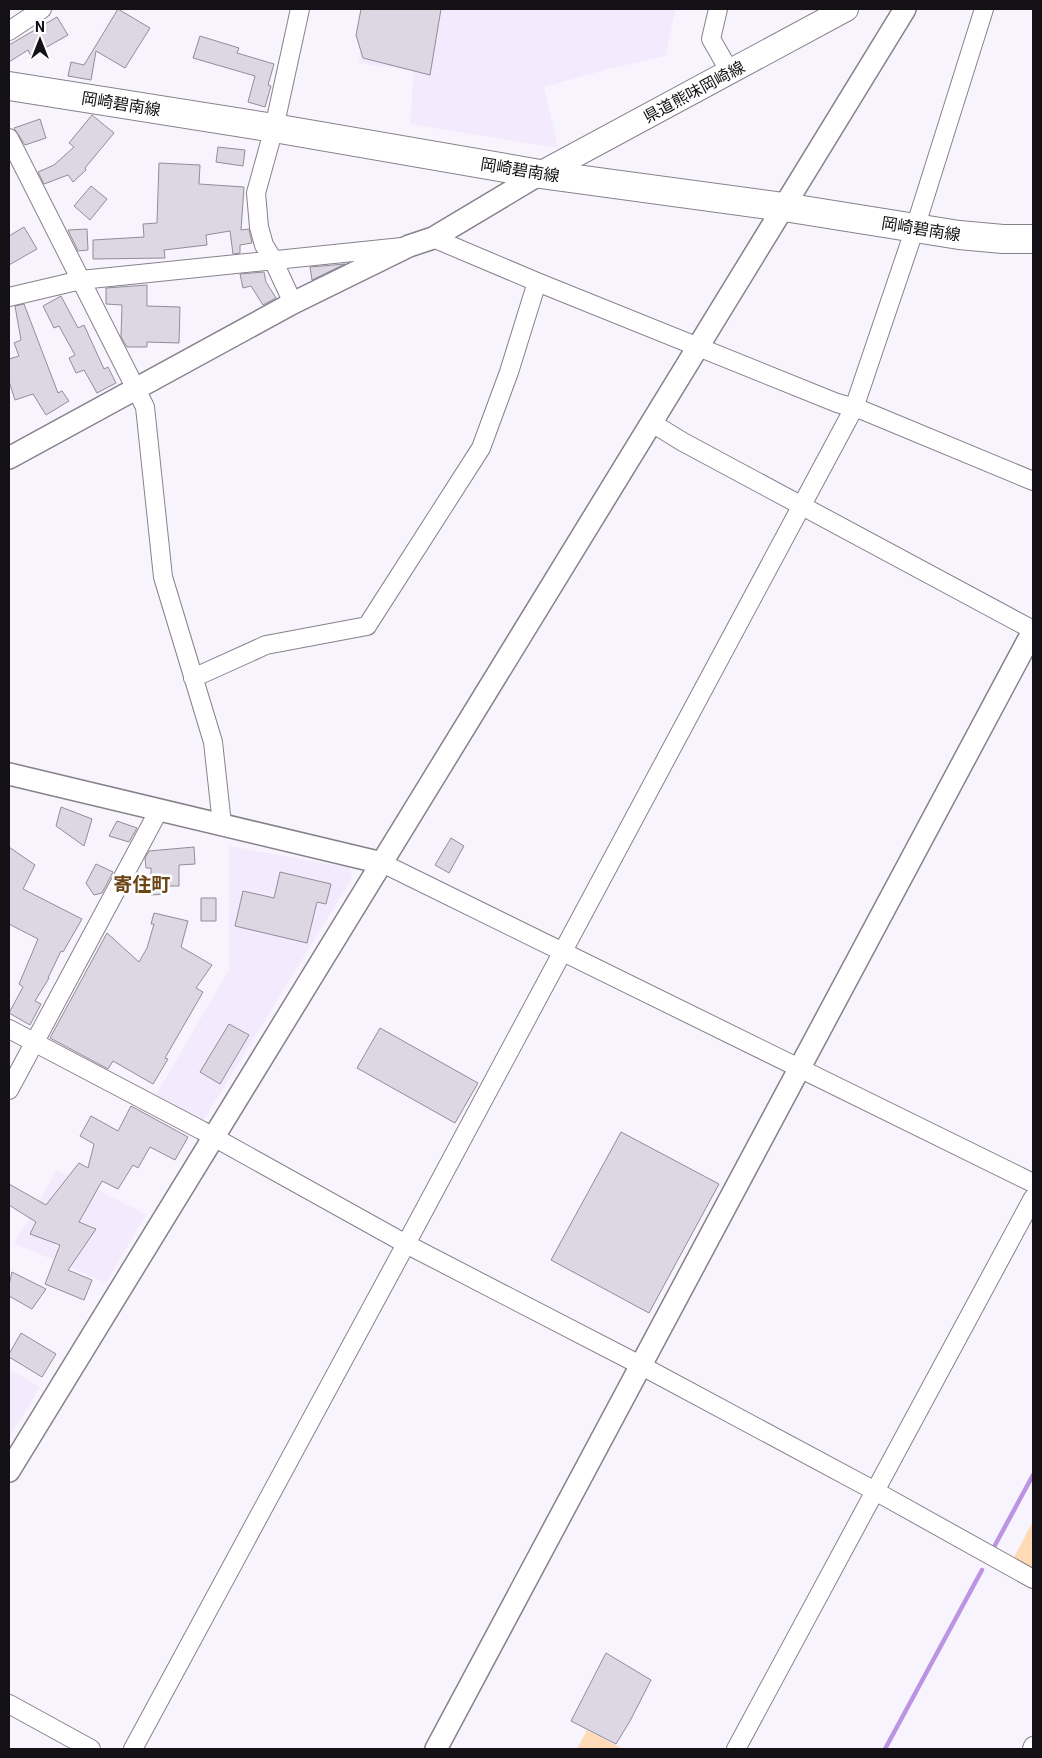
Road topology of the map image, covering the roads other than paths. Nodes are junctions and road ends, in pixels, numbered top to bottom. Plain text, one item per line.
1 (42, 9) edge
2 (300, 9) edge
3 (718, 9) edge
4 (846, 9) edge
5 (905, 9) edge
6 (984, 9) edge
7 (9, 31) edge
8 (730, 72) junction
9 (9, 86) edge
10 (274, 128) junction
11 (11, 148) edge
12 (540, 174) junction
13 (784, 207) junction
14 (915, 228) junction
15 (433, 238) junction
16 (1033, 239) edge
17 (409, 246) junction
18 (273, 260) junction
19 (81, 280) junction
20 (536, 282) junction
21 (9, 297) edge
22 (292, 303) junction
23 (698, 347) junction
24 (137, 389) junction
25 (854, 408) junction
26 (652, 422) junction
27 (9, 458) edge
28 (1033, 481) edge
29 (802, 505) junction
30 (1033, 630) edge
31 (193, 678) junction
32 (9, 774) edge
33 (160, 810) junction
34 (222, 824) junction
35 (382, 863) junction
36 (562, 952) junction
37 (9, 1029) edge
38 (34, 1042) junction
39 (799, 1067) junction
40 (9, 1090) edge
41 (214, 1137) junction
42 (1033, 1183) edge
43 (1033, 1198) edge
44 (406, 1244) junction
45 (640, 1365) junction
46 (9, 1471) edge
47 (875, 1491) junction
48 (1033, 1579) edge
49 (9, 1704) edge
50 (90, 1749) edge
51 (132, 1749) edge
52 (436, 1749) edge
53 (736, 1749) edge

1 - 7 street
2 - 10 street
3 - 8 street
4 - 8 main road, 県道熊味岡崎線
5 - 13 street
6 - 14 street
8 - 12 main road, 県道熊味岡崎線
9 - 10 main road, 岡崎碧南線
10 - 12 main road, 岡崎碧南線
10 - 18 street
11 - 19 street
12 - 13 main road, 岡崎碧南線
12 - 15 street
13 - 14 main road, 岡崎碧南線
13 - 23 street
14 - 16 main road, 岡崎碧南線
14 - 25 street
15 - 17 street
15 - 20 street
17 - 18 street
17 - 22 street
18 - 19 street
18 - 22 street
19 - 21 street
19 - 24 street
20 - 23 street
20 - 31 street
22 - 24 street
23 - 25 street
23 - 26 street
24 - 27 street
24 - 31 street
25 - 28 street
25 - 29 street
26 - 29 street
26 - 35 street
29 - 30 street
29 - 36 street
30 - 39 street
31 - 34 street
32 - 33 street
33 - 34 street
33 - 38 street
34 - 35 street
35 - 36 street
35 - 41 street
36 - 39 street
36 - 44 street
37 - 38 street
38 - 40 street
38 - 41 street
39 - 42 street
39 - 45 street
41 - 44 street
41 - 46 street
43 - 47 street
44 - 45 street
44 - 51 street
45 - 47 street
45 - 52 street
47 - 48 street
47 - 53 street
49 - 50 street

